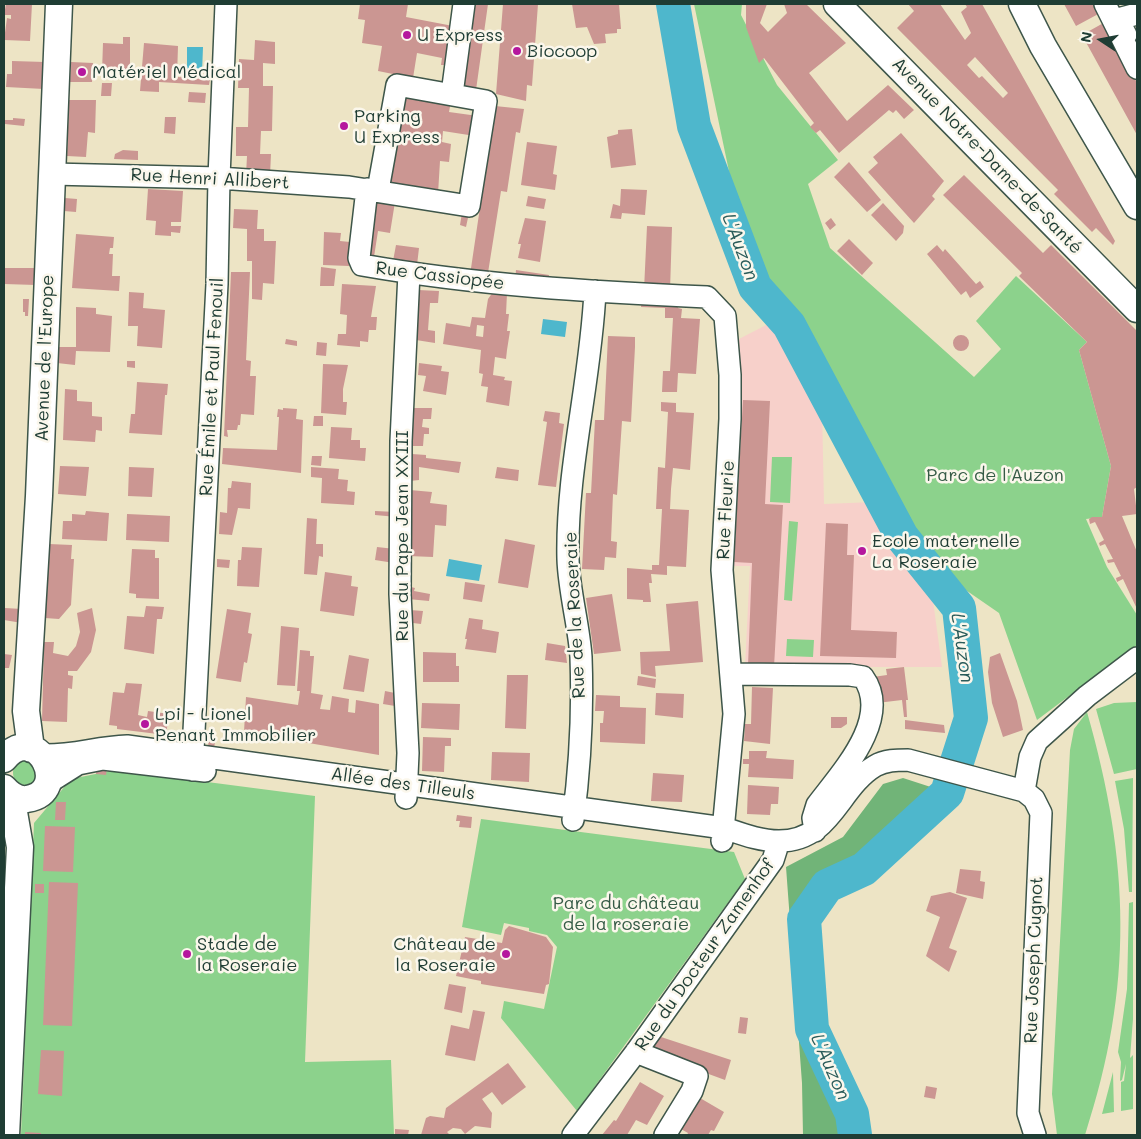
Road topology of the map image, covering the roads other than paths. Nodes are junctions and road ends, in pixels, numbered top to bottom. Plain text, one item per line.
1 (59, 4) edge
2 (226, 4) edge
3 (464, 4) edge
4 (837, 4) edge
5 (1022, 4) edge
6 (1108, 9) edge
7 (1137, 9) edge
8 (1137, 14) edge
9 (1137, 58) edge
10 (1137, 68) edge
11 (452, 94) junction
12 (52, 174) junction
13 (219, 178) junction
14 (372, 190) junction
15 (1137, 206) edge
16 (409, 273) junction
17 (595, 291) junction
18 (1137, 309) edge
19 (1137, 658) edge
20 (731, 674) junction
21 (21, 754) edge
22 (193, 762) junction
23 (24, 791) edge
24 (1024, 791) junction
25 (406, 792) junction
26 (574, 814) junction
27 (815, 831) junction
28 (723, 835) junction
29 (771, 840) junction
30 (636, 1052) junction
31 (6, 1135) edge
32 (573, 1135) edge
33 (665, 1135) edge
34 (1036, 1135) edge

1 - 12 main road, Avenue de l'Europe
2 - 13 street, Rue Émile et Paul Fenouil
3 - 11 street
4 - 18 main road, Avenue Notre-Dame-de-Santé
5 - 15 main road
6 - 7 street
6 - 10 street
8 - 9 street
11 - 14 street
11 - 14 street, Rue Henri Allibert
12 - 13 street, Rue Henri Allibert
12 - 21 main road, Avenue de l'Europe
13 - 14 street, Rue Henri Allibert
13 - 22 street, Rue Émile et Paul Fenouil
14 - 16 street, Rue Cassiopée
16 - 17 street, Rue Cassiopée
16 - 25 street, Rue du Pape Jean XXIII
17 - 20 street, Rue Fleurie
17 - 26 street, Rue de la Roseraie
19 - 24 street
20 - 27 street
20 - 28 street, Rue Fleurie
21 - 22 street, Allée des Tilleuls
21 - 23 main road, Avenue de l'Europe
22 - 23 street, Allée des Tilleuls
22 - 25 street, Allée des Tilleuls
23 - 31 main road
24 - 27 street, Rue du Docteur Zamenhof
24 - 34 street, Rue Joseph Cugnot
25 - 26 street, Allée des Tilleuls
26 - 28 street, Allée des Tilleuls
27 - 29 street, Rue du Docteur Zamenhof
28 - 29 street, Allée des Tilleuls
29 - 30 street, Rue du Docteur Zamenhof
30 - 32 street, Rue du Docteur Zamenhof
30 - 33 street

